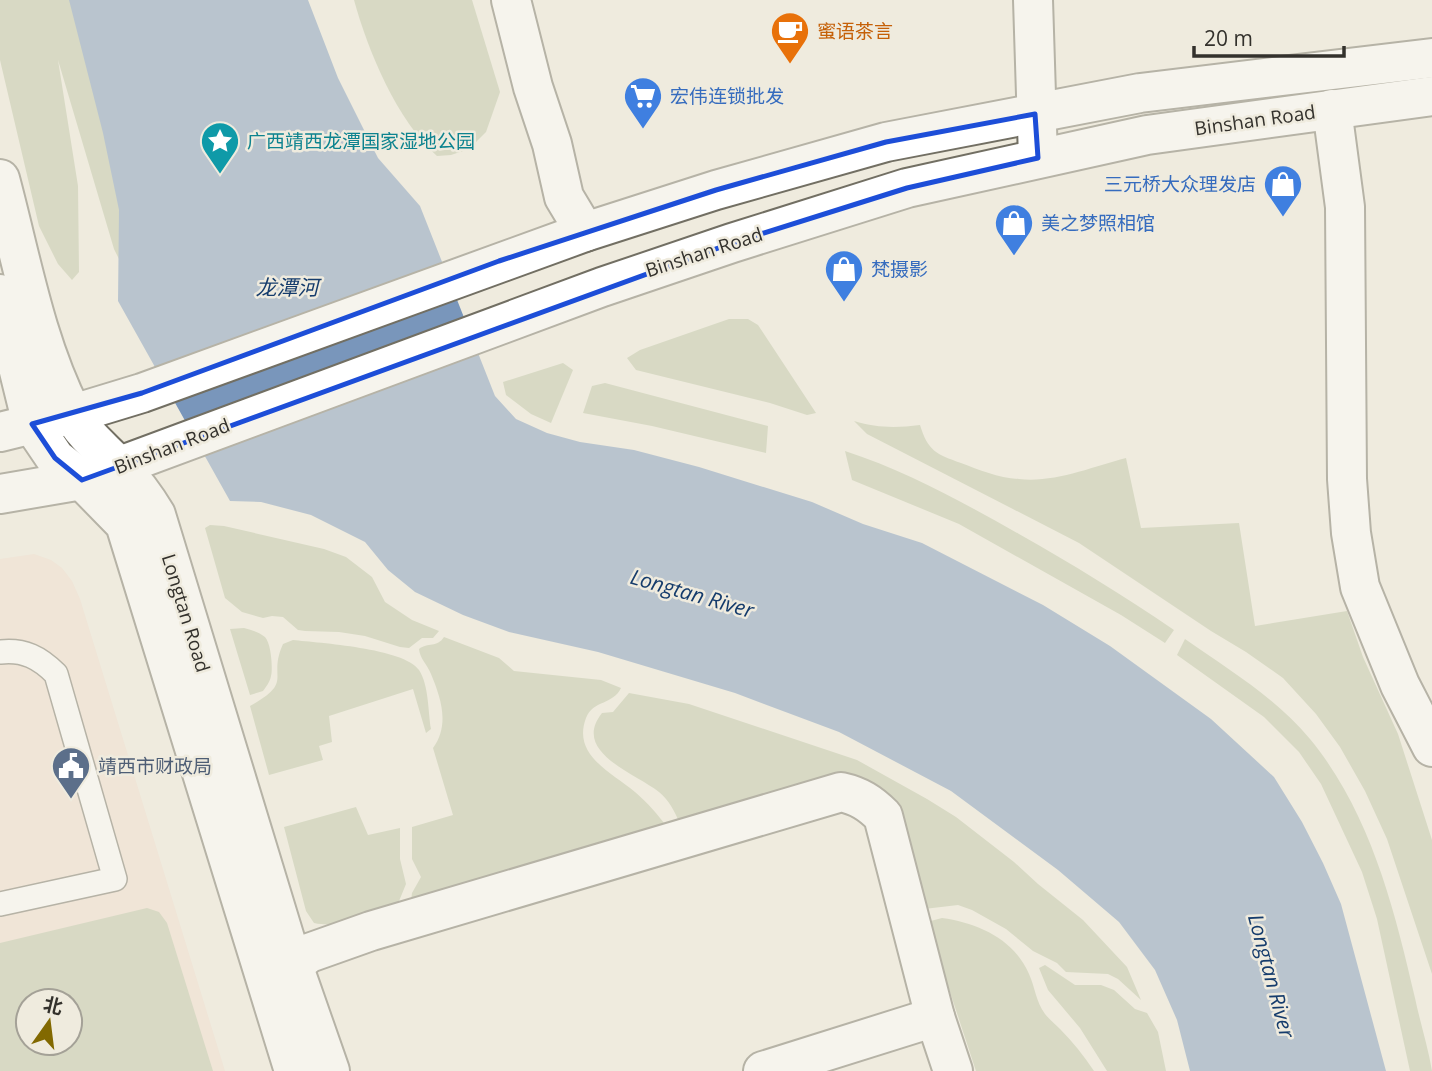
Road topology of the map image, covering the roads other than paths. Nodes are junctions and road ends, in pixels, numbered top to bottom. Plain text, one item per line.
1 (511, 0) edge
2 (1033, 0) edge
3 (1432, 58) edge
4 (1432, 96) edge
5 (1332, 109) junction
6 (1035, 114) junction
7 (1038, 158) junction
8 (0, 179) edge
9 (585, 232) junction
10 (0, 294) edge
11 (72, 414) junction
12 (16, 428) edge
13 (119, 467) junction
14 (82, 480) junction
15 (0, 494) edge
16 (0, 652) edge
17 (1432, 747) edge
18 (0, 904) edge
19 (293, 965) junction
20 (935, 1017) junction
21 (293, 1071) edge
22 (330, 1071) edge
23 (763, 1071) edge
24 (953, 1071) edge

1 - 9 main road
2 - 6 main road
3 - 6 main road, Binshan Road
4 - 5 main road, Binshan Road
5 - 7 main road, Binshan Road
5 - 17 main road
6 - 7 main road
6 - 9 main road, Binshan Road
7 - 13 main road, Binshan Road
8 - 11 main road, Longtan Road
9 - 11 main road, Binshan Road
10 - 12 main road, Longtan Road
11 - 12 main road, Binshan Road
11 - 13 main road, Longtan Road
12 - 14 main road, Longtan Road
13 - 14 main road, Binshan Road
13 - 19 main road, Longtan Road
14 - 15 main road, Binshan Road
14 - 21 main road, Longtan Road
16 - 18 lane
19 - 20 main road
19 - 22 main road, Longtan Road
20 - 23 main road
20 - 24 main road

